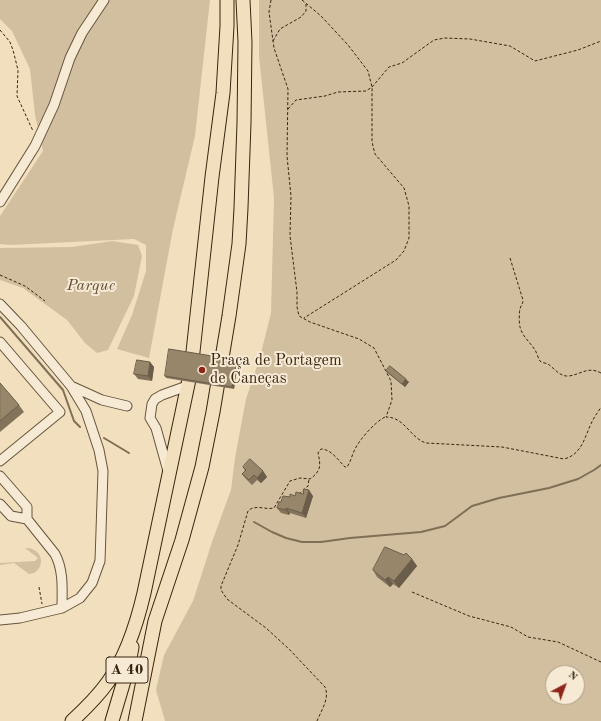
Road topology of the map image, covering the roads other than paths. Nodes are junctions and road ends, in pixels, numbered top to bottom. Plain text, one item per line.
1 (104, 0) edge
2 (227, 0) edge
3 (243, 0) edge
4 (0, 202) edge
5 (0, 304) edge
6 (0, 342) edge
7 (71, 386) junction
8 (187, 386) junction
9 (127, 406) dead end
10 (0, 461) edge
11 (169, 473) junction
12 (0, 476) edge
13 (0, 504) edge
14 (26, 519) junction
15 (62, 608) junction
16 (138, 618) junction
17 (0, 620) edge
18 (155, 621) junction
19 (72, 721) edge
20 (112, 721) edge
21 (120, 721) edge
22 (135, 721) edge

1 - 4 street
2 - 8 highway
3 - 18 highway
5 - 7 street
6 - 10 street
7 - 9 street
7 - 15 street
8 - 11 highway
8 - 11 street
11 - 16 highway
12 - 14 street
13 - 14 street
14 - 15 street
15 - 17 street
16 - 19 highway
16 - 20 highway, A 40
18 - 21 highway, A 40
18 - 22 highway

